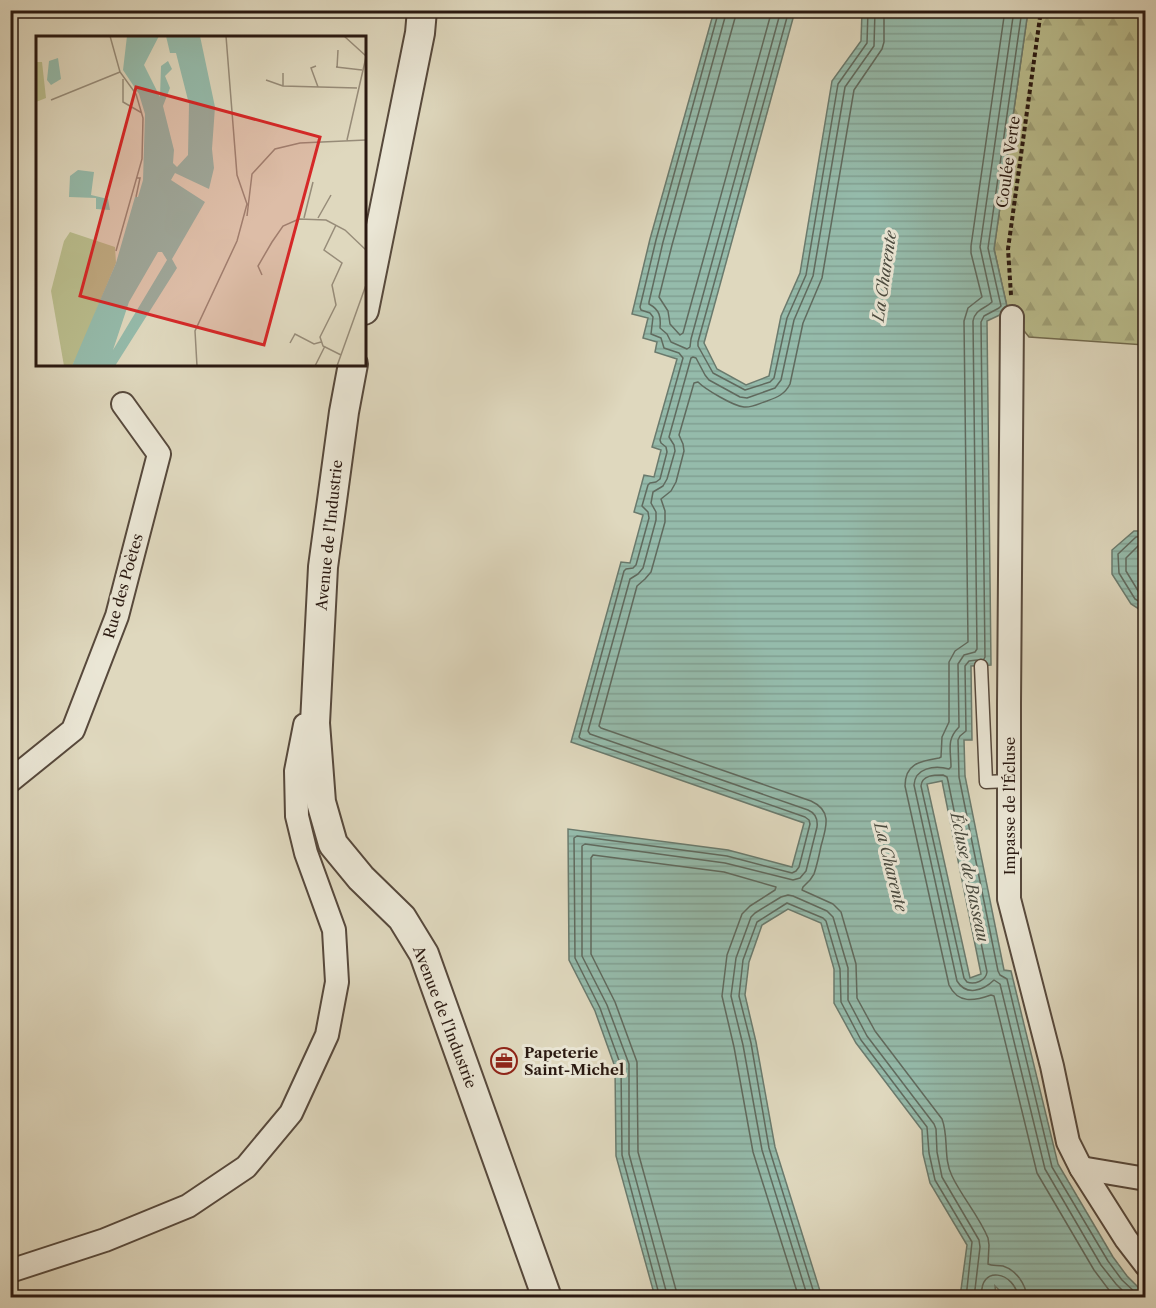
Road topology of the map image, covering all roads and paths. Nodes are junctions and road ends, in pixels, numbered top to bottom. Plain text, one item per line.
1 (422, 10) edge
2 (1041, 10) edge
3 (366, 300) edge
4 (1012, 317) joint
5 (353, 366) edge
6 (123, 404) dead end
7 (981, 666) dead end
8 (315, 723) junction
9 (10, 780) edge
10 (1009, 781) junction
11 (1081, 1168) junction
12 (1146, 1179) edge
13 (1146, 1265) edge
14 (10, 1271) edge
15 (547, 1298) edge

1 - 3 street
2 - 4 path, Coulée Verte
4 - 10 street, Impasse de l'Écluse
5 - 8 street, Avenue de l'Industrie
6 - 9 street, Rue des Poètes
7 - 10 lane
8 - 14 street
8 - 15 street, Avenue de l'Industrie
10 - 11 street, Impasse de l'Écluse
11 - 12 street
11 - 13 street, Impasse de l'Écluse

